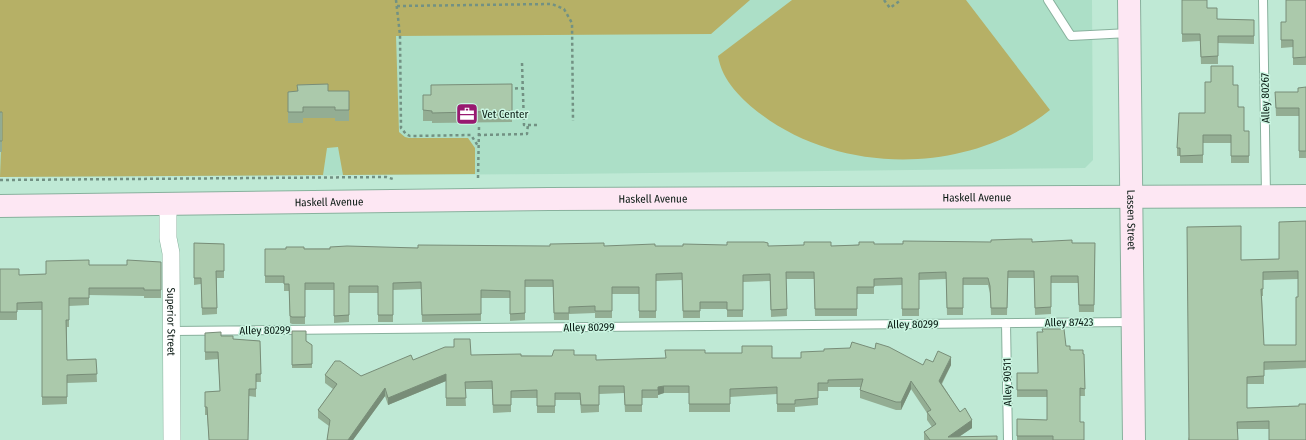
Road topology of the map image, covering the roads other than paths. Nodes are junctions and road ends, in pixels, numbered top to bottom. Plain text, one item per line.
1 (1048, 0) edge
2 (1129, 0) edge
3 (1264, 0) edge
4 (1129, 33) junction
5 (1131, 195) junction
6 (1266, 196) junction
7 (1306, 196) edge
8 (168, 204) junction
9 (0, 206) edge
10 (1133, 322) junction
11 (1006, 323) junction
12 (172, 331) junction
13 (172, 440) edge
14 (1008, 440) edge
15 (1134, 440) edge

1 - 4 lane
2 - 4 main road, Lassen Street
3 - 6 lane, Alley 80267
4 - 5 main road, Lassen Street
5 - 6 main road, Haskell Avenue
5 - 8 main road, Haskell Avenue
5 - 10 main road, Lassen Street
6 - 7 main road, Haskell Avenue
8 - 9 main road, Haskell Avenue
8 - 12 street, Superior Street
10 - 11 lane, Alley 87423
10 - 15 main road, Lassen Street
11 - 12 lane, Alley 80299
11 - 14 lane, Alley 90511
12 - 13 street, Superior Street

